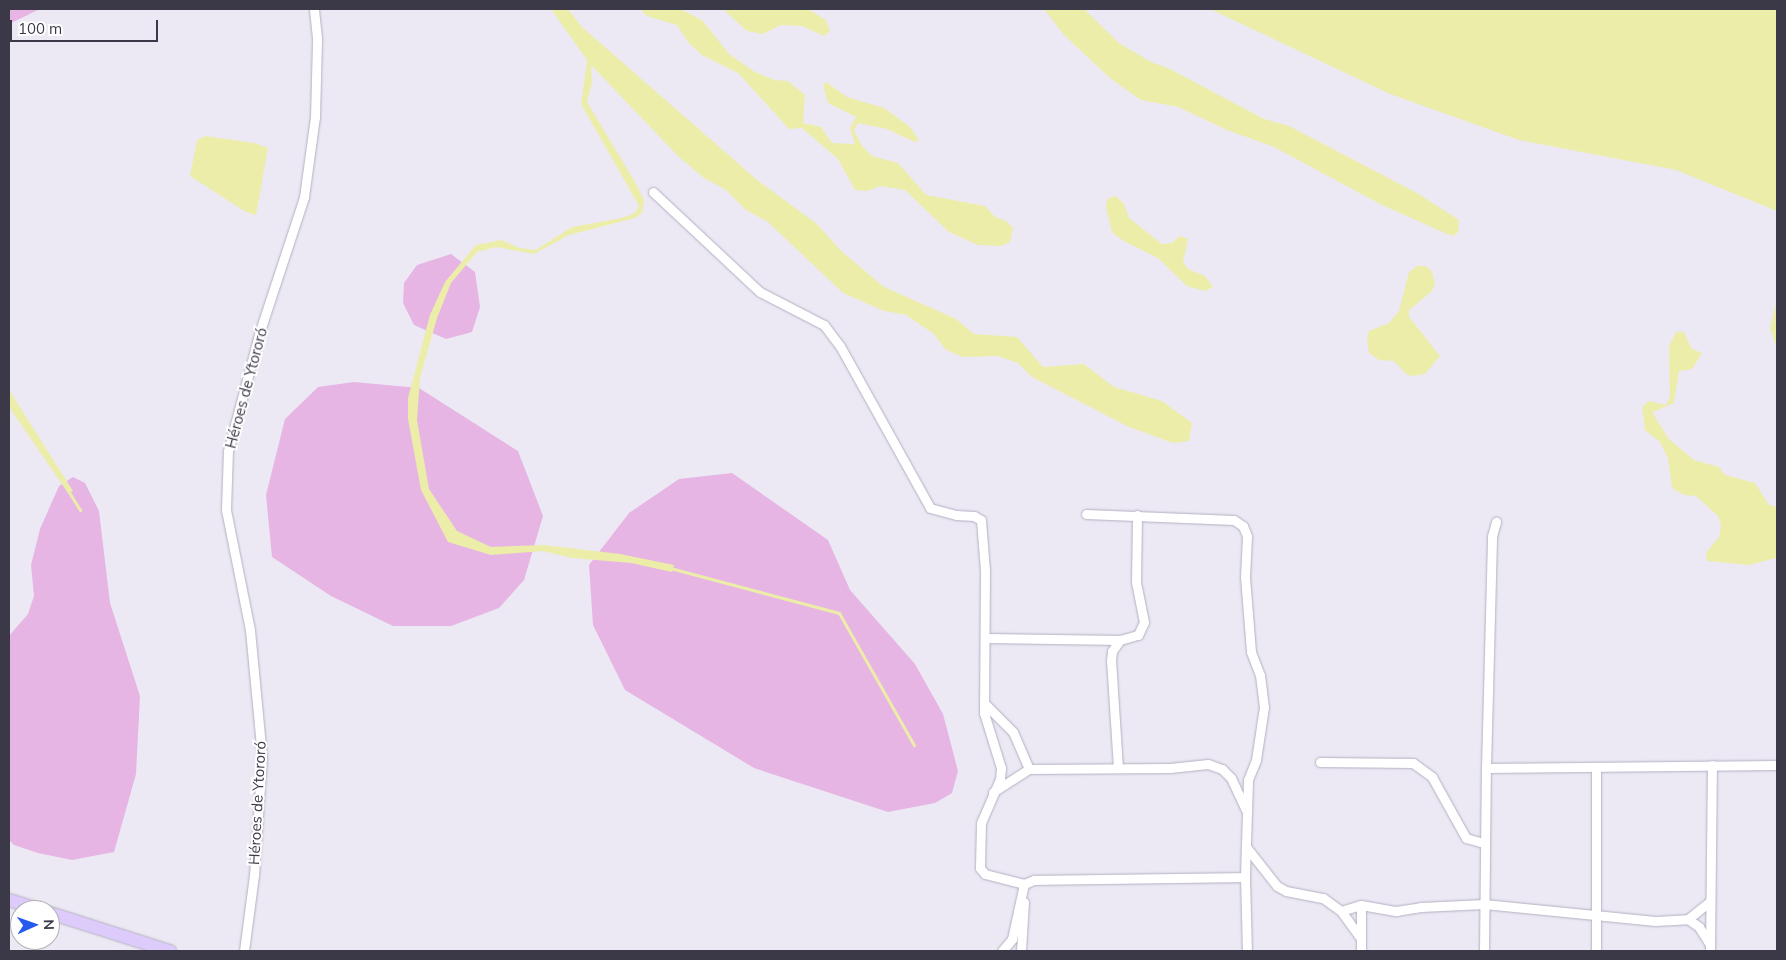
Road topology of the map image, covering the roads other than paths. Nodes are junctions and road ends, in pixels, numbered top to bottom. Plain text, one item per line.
1 (314, 9) edge
2 (653, 192) dead end
3 (1086, 514) dead end
4 (1136, 515) junction
5 (1496, 522) dead end
6 (986, 638) junction
7 (1120, 640) junction
8 (984, 703) junction
9 (1320, 762) dead end
10 (1712, 765) junction
11 (1777, 765) edge
12 (1118, 768) junction
13 (1486, 768) junction
14 (1030, 769) junction
15 (1596, 769) junction
16 (992, 793) junction
17 (1249, 820) junction
18 (1484, 843) junction
19 (1247, 848) junction
20 (1245, 877) junction
21 (1024, 884) junction
22 (1710, 901) junction
23 (1484, 904) junction
24 (1361, 905) junction
25 (1341, 911) junction
26 (60, 916) edge
27 (1596, 916) junction
28 (1688, 919) junction
29 (247, 936) junction
30 (1361, 940) junction
31 (1710, 948) edge
32 (170, 951) edge
33 (244, 951) edge
34 (252, 951) edge
35 (1002, 951) edge
36 (1021, 951) edge
37 (1247, 951) edge
38 (1361, 951) edge
39 (1484, 951) edge
40 (1596, 951) edge

1 - 29 street, Héroes de Ytororó
2 - 6 street
3 - 4 street
4 - 7 street
4 - 17 street
5 - 13 street
6 - 7 street
6 - 8 street
7 - 12 street
8 - 14 street
8 - 16 street
9 - 18 street
10 - 11 street
10 - 15 street
10 - 22 street
12 - 14 street
12 - 17 street
13 - 15 street
13 - 18 street
14 - 16 street
15 - 27 street
16 - 21 street
17 - 19 street
18 - 23 street
19 - 20 street
19 - 25 street
20 - 21 street
20 - 37 street
21 - 35 street
21 - 36 street
22 - 28 street
22 - 31 street
23 - 24 street
23 - 27 street
23 - 39 street
24 - 25 street
24 - 30 street
25 - 30 street
26 - 32 main road
27 - 28 street
27 - 40 street
28 - 31 street
29 - 33 street, Héroes de Ytororó
29 - 34 street
30 - 38 street

